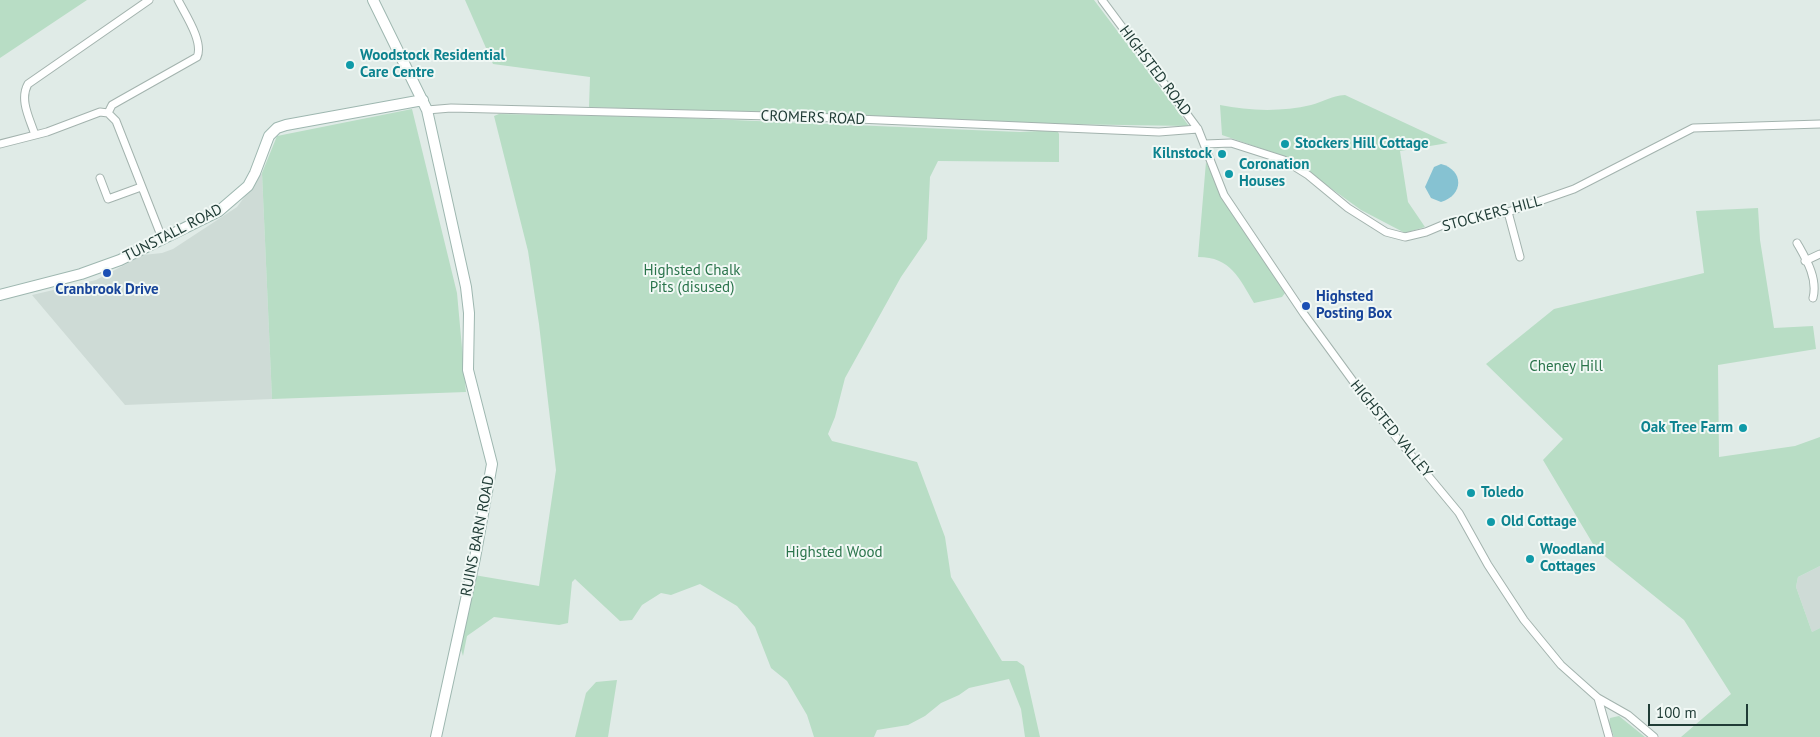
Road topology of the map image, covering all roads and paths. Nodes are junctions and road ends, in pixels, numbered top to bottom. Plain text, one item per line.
1 (149, 0) edge
2 (178, 0) edge
3 (373, 0) edge
4 (1102, 0) edge
5 (425, 105) junction
6 (108, 113) junction
7 (1820, 124) edge
8 (1198, 129) junction
9 (36, 135) junction
10 (0, 144) edge
11 (1205, 144) junction
12 (100, 178) dead end
13 (141, 187) junction
14 (1508, 212) junction
15 (162, 238) junction
16 (1797, 243) dead end
17 (1820, 254) edge
18 (1520, 257) dead end
19 (1805, 261) junction
20 (0, 295) edge
21 (1813, 298) dead end
22 (1598, 698) junction
23 (436, 737) edge
24 (1609, 737) edge
25 (1654, 737) edge

1 - 9 street
2 - 6 street
3 - 5 street, RUINS BARN ROAD
4 - 8 street, HIGHSTED ROAD
5 - 8 street, CROMERS ROAD
5 - 15 street, TUNSTALL ROAD
5 - 23 street, RUINS BARN ROAD
6 - 9 street
6 - 13 street
7 - 14 street, STOCKERS HILL
8 - 11 street, HIGHSTED ROAD
9 - 10 street
11 - 14 street, STOCKERS HILL
11 - 22 street, HIGHSTED VALLEY
12 - 13 street
13 - 15 street
14 - 18 street
15 - 20 street, TUNSTALL ROAD
16 - 19 street
17 - 19 street
19 - 21 street
22 - 24 street
22 - 25 street

